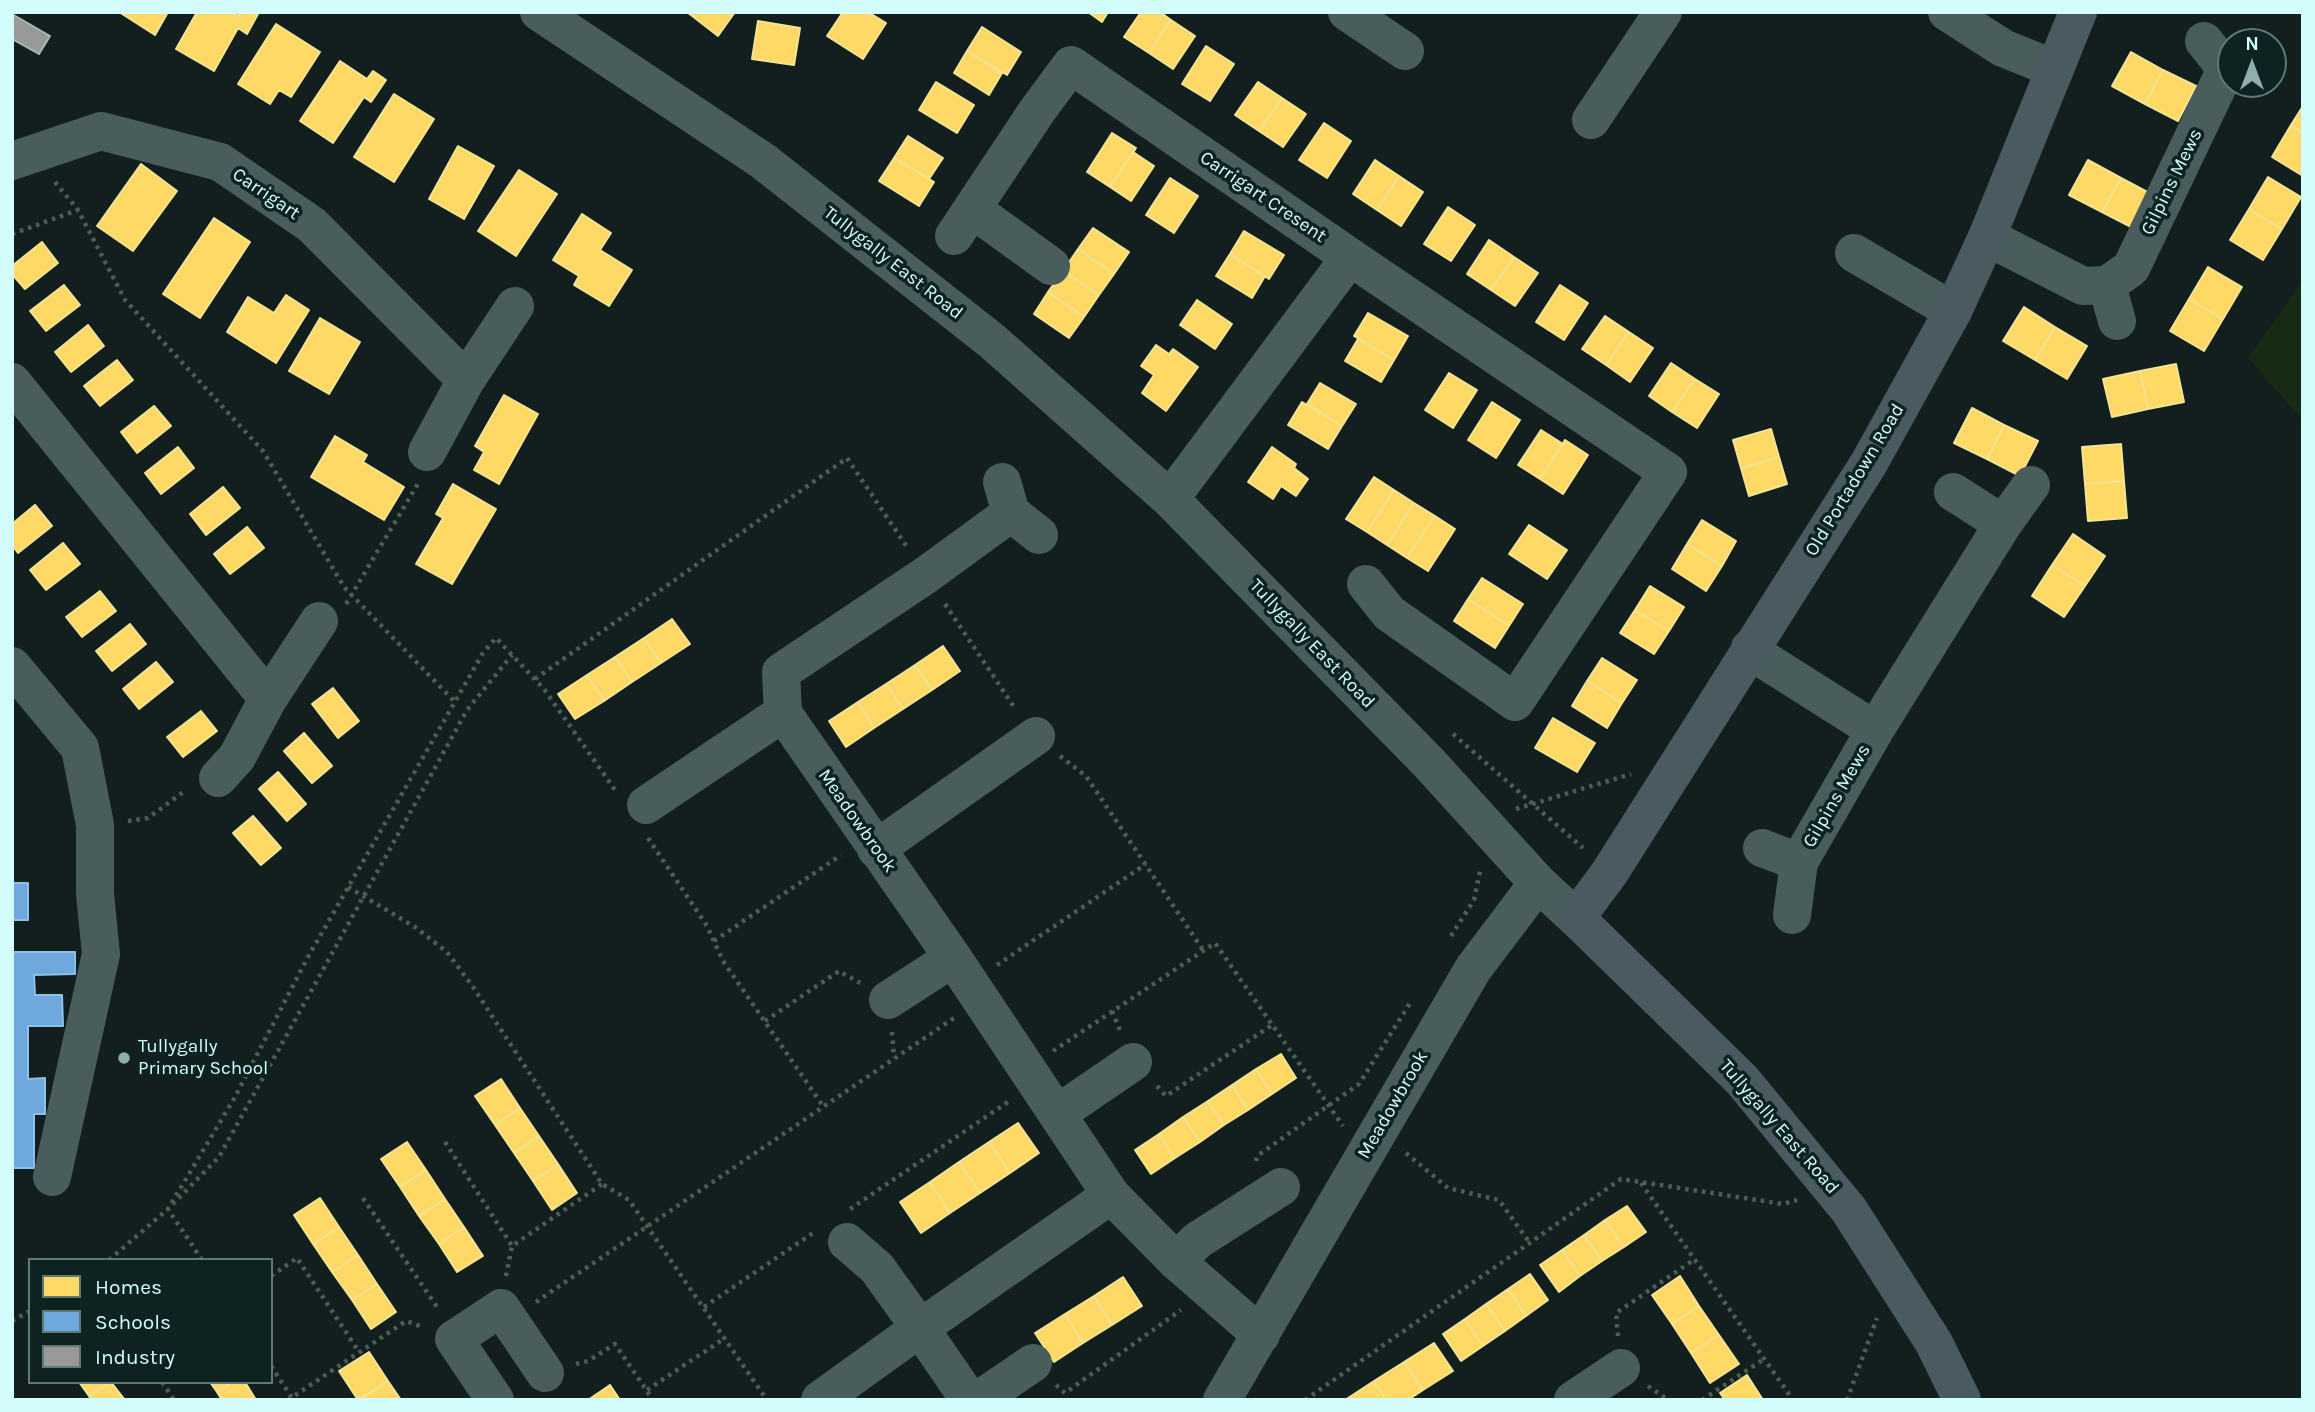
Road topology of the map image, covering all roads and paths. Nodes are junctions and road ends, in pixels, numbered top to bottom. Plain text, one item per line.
1 (539, 12) edge
2 (1347, 12) edge
3 (1663, 12) edge
4 (1947, 12) edge
5 (2078, 12) edge
6 (1405, 51) dead end
7 (2217, 67) edge
8 (2055, 69) junction
9 (1591, 120) dead end
10 (22, 158) edge
11 (78, 210) junction
12 (12, 234) edge
13 (1987, 237) junction
14 (1854, 253) dead end
15 (1350, 257) junction
16 (1051, 266) dead end
17 (515, 306) dead end
18 (1953, 311) junction
19 (466, 380) junction
20 (12, 382) edge
21 (427, 452) joint
22 (2031, 485) dead end
23 (1953, 492) dead end
24 (1170, 499) junction
25 (1017, 510) dead end
26 (2003, 524) junction
27 (926, 575) junction
28 (1366, 584) dead end
29 (351, 595) junction
30 (319, 621) dead end
31 (1750, 648) junction
32 (512, 655) junction
33 (12, 666) edge
34 (535, 679) junction
35 (268, 699) junction
36 (455, 702) junction
37 (783, 713) junction
38 (1875, 730) junction
39 (1036, 736) junction
40 (1673, 769) junction
41 (207, 780) joint
42 (637, 813) junction
43 (148, 818) dead end
44 (1487, 827) junction
45 (872, 843) junction
46 (1762, 848) dead end
47 (1799, 862) junction
48 (1146, 864) junction
49 (1538, 883) junction
50 (348, 887) junction
51 (364, 896) junction
52 (1792, 915) dead end
53 (1576, 918) junction
54 (714, 941) junction
55 (1445, 946) dead end
56 (1203, 950) junction
57 (968, 980) junction
58 (1416, 992) dead end
59 (888, 1000) junction
60 (1112, 1012) junction
61 (765, 1021) junction
62 (1272, 1025) junction
63 (894, 1059) junction
64 (1133, 1062) junction
65 (1032, 1075) junction
66 (1327, 1105) junction
67 (823, 1107) junction
68 (1057, 1114) junction
69 (1362, 1129) junction
70 (445, 1142) dead end
71 (51, 1177) dead end
72 (1640, 1182) junction
73 (602, 1184) junction
74 (1281, 1187) dead end
75 (1831, 1188) junction
76 (1111, 1195) junction
77 (363, 1198) dead end
78 (169, 1209) junction
79 (1247, 1210) junction
80 (648, 1225) junction
81 (838, 1227) junction
82 (1530, 1242) junction
83 (512, 1245) junction
84 (111, 1258) edge
85 (201, 1258) edge
86 (1695, 1259) junction
87 (1176, 1261) junction
88 (273, 1275) edge
89 (1204, 1286) junction
90 (1907, 1301) junction
91 (704, 1307) junction
92 (28, 1312) edge
93 (505, 1314) junction
94 (12, 1321) edge
95 (920, 1328) junction
96 (1261, 1335) junction
97 (456, 1338) junction
98 (725, 1338) junction
99 (359, 1352) junction
100 (1764, 1359) junction
101 (1033, 1363) joint
102 (1621, 1368) joint
103 (273, 1369) edge
104 (545, 1373) joint
105 (163, 1384) edge
106 (647, 1390) junction
107 (290, 1399) edge
108 (174, 1400) edge
109 (495, 1400) edge
110 (653, 1400) edge
111 (767, 1400) edge
112 (820, 1400) edge
113 (1222, 1400) edge
114 (1305, 1400) edge
115 (1573, 1400) edge
116 (1702, 1400) edge
117 (1793, 1400) edge
118 (1847, 1400) edge
119 (1962, 1400) edge

1 - 24 street, Tullygally East Road
2 - 6 street
3 - 9 street
4 - 8 street
5 - 8 main road, Old Portadown Road
7 - 13 street, Gilpins Mews
8 - 13 main road, Old Portadown Road
10 - 11 path
10 - 19 street, Carrigart
11 - 12 path
11 - 29 path
13 - 18 main road, Old Portadown Road
14 - 18 street
15 - 16 street, Carrigart Cresent
15 - 24 street
15 - 28 street
17 - 19 street
18 - 31 main road, Old Portadown Road
19 - 21 street
20 - 35 street
21 - 29 path
22 - 26 street, Gilpins Mews
23 - 26 street
24 - 44 street, Tullygally East Road
25 - 27 street
26 - 38 street, Gilpins Mews
27 - 34 path
27 - 37 street
27 - 39 path
29 - 36 path
30 - 35 street
31 - 38 street, Gilpins Mews
31 - 40 main road, Old Portadown Road
32 - 34 path
32 - 36 path
32 - 51 path
33 - 71 street
34 - 42 path
35 - 41 street
36 - 50 path
37 - 42 street
37 - 45 street, Meadowbrook
38 - 47 street, Gilpins Mews
39 - 45 street
39 - 48 path
40 - 44 path
40 - 53 main road, Old Portadown Road
41 - 43 path
42 - 54 path
44 - 49 street, Tullygally East Road
44 - 55 path
45 - 54 path
45 - 57 street, Meadowbrook
46 - 47 street, Gilpins Mews
47 - 52 street, Gilpins Mews
48 - 56 path
48 - 57 path
49 - 53 street, Tullygally East Road
49 - 69 street, Meadowbrook
50 - 51 path
50 - 78 path
51 - 73 path
51 - 78 path
53 - 75 main road, Tullygally East Road
54 - 61 path
56 - 60 path
56 - 62 path
57 - 59 street
57 - 63 path
57 - 65 street, Meadowbrook
58 - 66 path
59 - 61 path
59 - 63 path
60 - 64 path
60 - 65 path
61 - 67 path
62 - 64 path
62 - 66 path
63 - 67 path
64 - 68 street
65 - 68 street, Meadowbrook
65 - 81 path
66 - 69 path
66 - 79 path
67 - 80 path
68 - 76 street, Meadowbrook
69 - 82 path
69 - 96 street, Meadowbrook
70 - 83 path
72 - 75 path
72 - 82 path
72 - 86 path
73 - 80 path
73 - 83 path
74 - 79 street
75 - 90 main road, Tullygally East Road
76 - 87 street, Meadowbrook
76 - 95 street
77 - 97 path
78 - 84 path
78 - 85 path
79 - 87 street
80 - 91 path
80 - 93 path
81 - 91 path
81 - 95 street
82 - 114 path
83 - 93 path
86 - 100 path
86 - 102 path
87 - 89 street, Meadowbrook
88 - 99 path
89 - 96 street, Meadowbrook
89 - 101 path
90 - 118 path
90 - 119 main road, Tullygally East Road
91 - 98 path
92 - 94 path
93 - 97 street
93 - 104 street
95 - 101 street
95 - 112 street
96 - 113 street, Meadowbrook
97 - 99 path
97 - 109 street
98 - 106 path
98 - 111 path
99 - 107 path
100 - 116 path
100 - 117 path
102 - 115 street
103 - 107 path
104 - 106 path
105 - 108 path
106 - 110 path

